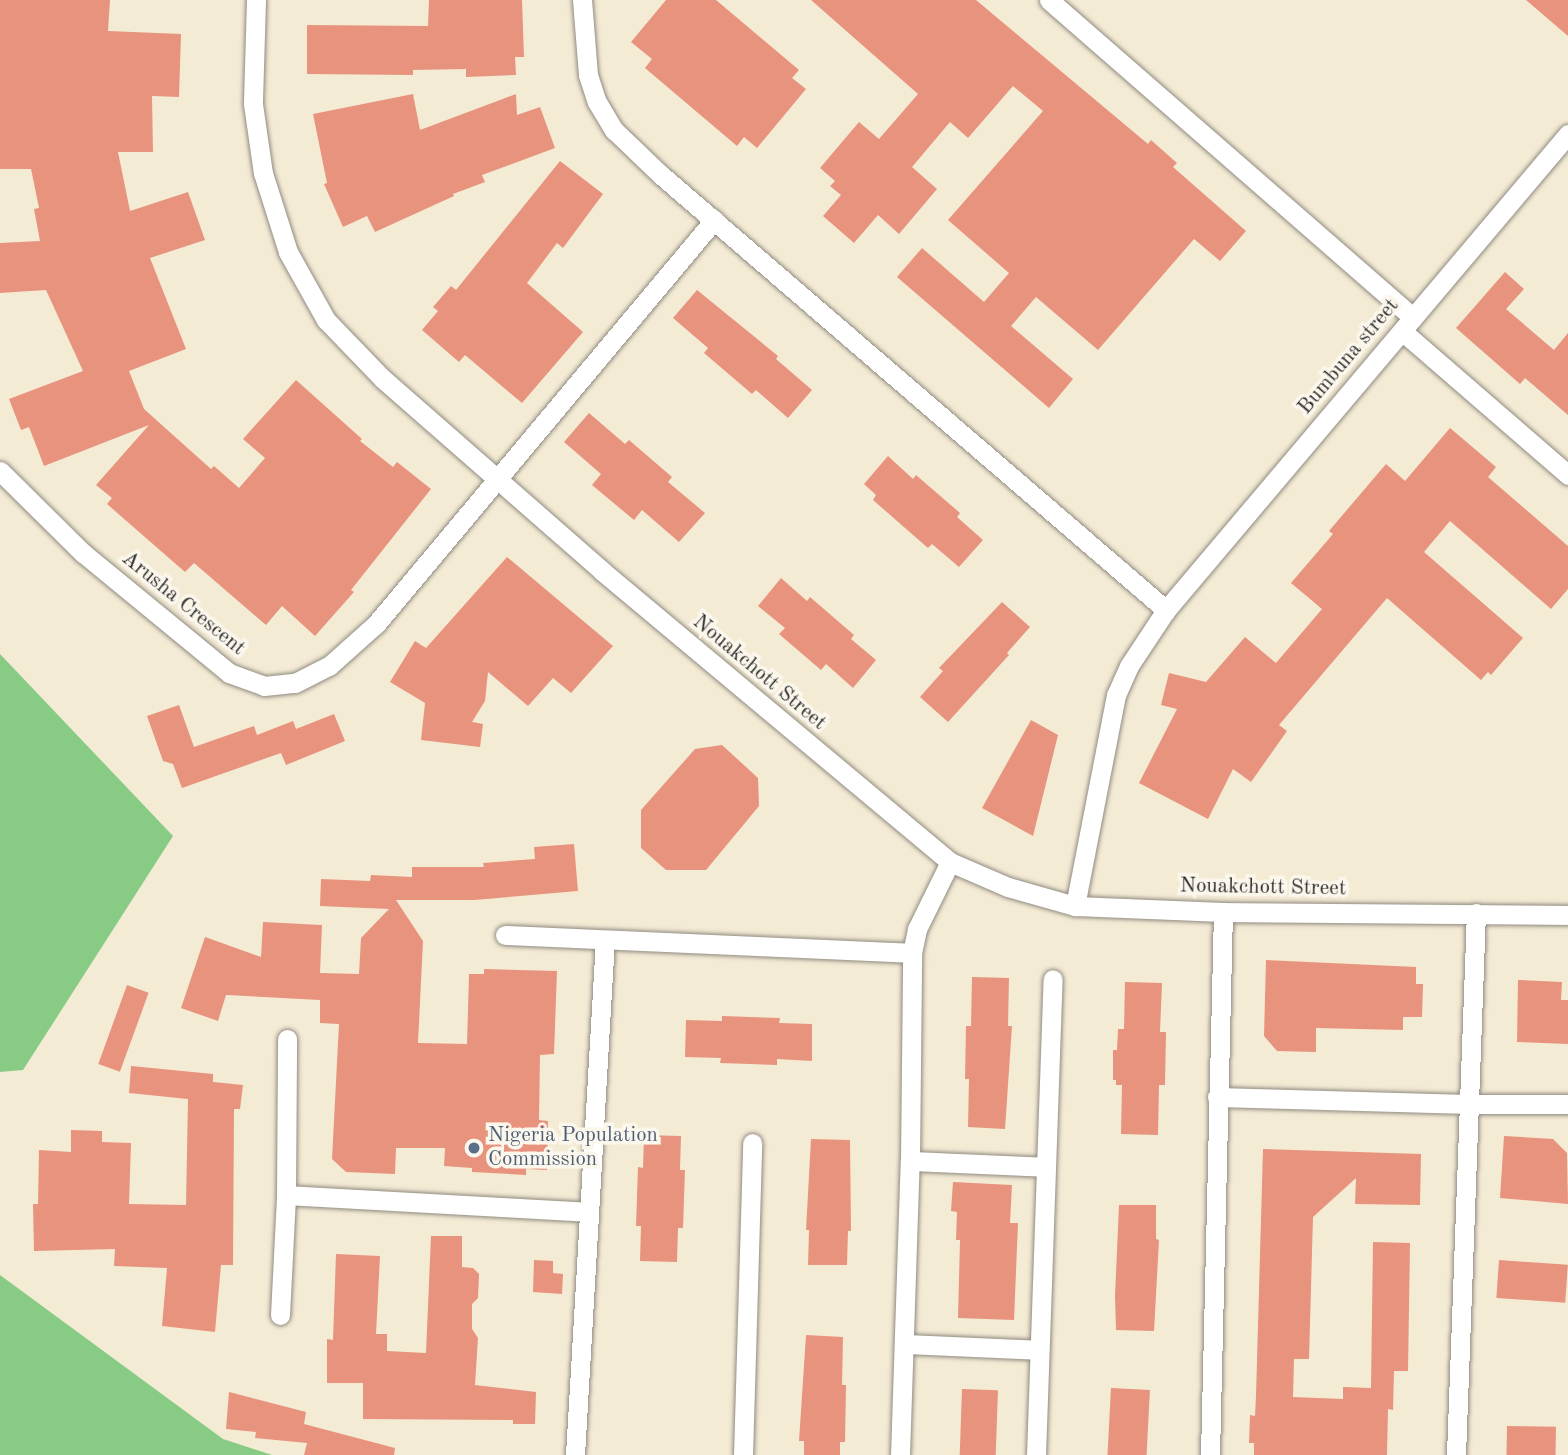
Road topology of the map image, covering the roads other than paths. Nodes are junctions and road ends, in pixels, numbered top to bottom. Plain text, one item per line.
1 (256, 0) edge
2 (582, 0) edge
3 (1049, 0) edge
4 (1568, 134) edge
5 (714, 220) junction
6 (1407, 324) junction
7 (0, 471) edge
8 (1568, 475) edge
9 (497, 478) junction
10 (1166, 610) junction
11 (950, 862) junction
12 (1075, 905) junction
13 (1223, 912) junction
14 (1476, 913) junction
15 (1568, 915) edge
16 (505, 935) dead end
17 (605, 940) junction
18 (912, 953) junction
19 (1053, 979) dead end
20 (287, 1039) dead end
21 (1217, 1097) junction
22 (1469, 1104) junction
23 (1568, 1104) edge
24 (752, 1143) dead end
25 (910, 1161) junction
26 (1046, 1167) junction
27 (286, 1195) junction
28 (587, 1212) junction
29 (280, 1315) dead end
30 (904, 1344) junction
31 (1039, 1350) junction
32 (575, 1455) edge
33 (743, 1455) edge
34 (900, 1455) edge
35 (1035, 1455) edge
36 (1210, 1455) edge
37 (1456, 1455) edge

1 - 9 street, Nouakchott Street
2 - 5 street
3 - 6 street
4 - 6 street, Bumbuna street
5 - 9 street, Arusha Crescent
5 - 10 street
6 - 8 street
6 - 10 street, Bumbuna street
7 - 9 street, Arusha Crescent
9 - 11 street, Nouakchott Street
10 - 12 street, Bumbuna street
11 - 12 street, Nouakchott Street
11 - 18 street
12 - 13 street, Nouakchott Street
13 - 14 street, Nouakchott Street
13 - 21 street
14 - 15 street, Nouakchott Street
14 - 22 street
16 - 17 street
17 - 18 street
17 - 28 street
18 - 25 street
19 - 26 street
20 - 27 street
21 - 22 street
21 - 36 street
22 - 23 street
22 - 37 street
24 - 33 street
25 - 26 street
25 - 30 street
26 - 31 street
27 - 28 street
27 - 29 street
28 - 32 street
30 - 31 street
30 - 34 street
31 - 35 street

